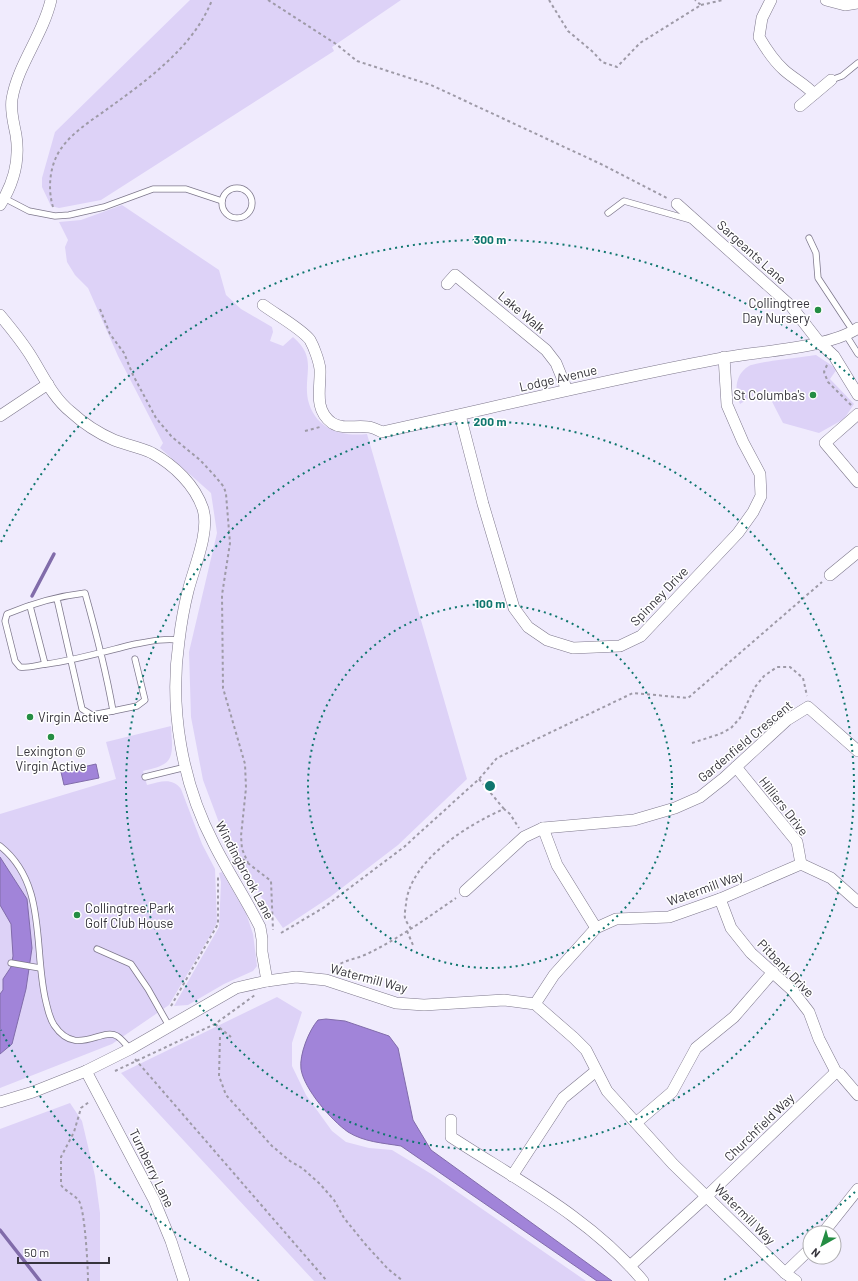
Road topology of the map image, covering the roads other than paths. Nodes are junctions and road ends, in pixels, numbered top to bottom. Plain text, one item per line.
1 (51, 0) edge
2 (771, 0) edge
3 (826, 0) edge
4 (858, 3) edge
5 (858, 63) edge
6 (831, 80) joint
7 (814, 94) junction
8 (6, 101) edge
9 (800, 106) dead end
10 (2, 201) edge
11 (222, 201) junction
12 (677, 204) road end
13 (608, 213) dead end
14 (699, 223) junction
15 (809, 238) dead end
16 (447, 284) dead end
17 (264, 305) dead end
18 (0, 315) edge
19 (852, 331) edge
20 (819, 342) junction
21 (858, 354) edge
22 (724, 357) junction
23 (48, 384) junction
24 (567, 390) junction
25 (858, 395) edge
26 (855, 411) edge
27 (460, 415) junction
28 (0, 416) edge
29 (858, 482) edge
30 (858, 552) edge
31 (830, 575) road end
32 (57, 599) junction
33 (30, 606) junction
34 (3, 617) edge
35 (179, 640) junction
36 (101, 652) junction
37 (71, 659) junction
38 (135, 659) dead end
39 (45, 664) junction
40 (113, 711) junction
41 (858, 751) edge
42 (186, 767) junction
43 (736, 768) junction
44 (145, 777) dead end
45 (542, 828) junction
46 (0, 846) edge
47 (801, 864) junction
48 (465, 891) road end
49 (720, 899) junction
50 (858, 902) edge
51 (596, 928) junction
52 (97, 949) dead end
53 (11, 963) dead end
54 (40, 968) junction
55 (773, 972) junction
56 (267, 980) junction
57 (535, 1004) junction
58 (169, 1026) junction
59 (130, 1049) junction
60 (86, 1071) junction
61 (596, 1071) junction
62 (836, 1072) junction
63 (858, 1095) edge
64 (0, 1102) edge
65 (451, 1120) dead end
66 (637, 1122) junction
67 (512, 1176) junction
68 (858, 1189) edge
69 (707, 1196) junction
70 (829, 1225) edge
71 (802, 1257) edge
72 (630, 1266) junction
73 (785, 1273) junction
74 (184, 1281) edge
75 (643, 1281) edge
76 (796, 1281) edge

1 - 8 street
2 - 7 street
3 - 4 street
5 - 6 lane
6 - 7 street
7 - 9 street
8 - 10 street
10 - 11 lane
11 - 11 lane
12 - 14 street, Sargeants Lane
13 - 14 lane
14 - 20 street, Sargeants Lane
15 - 19 lane
16 - 24 street, Lake Walk
17 - 27 street, Lodge Avenue
18 - 23 street, Windingbrook Lane
19 - 20 street, Lodge Avenue
19 - 21 lane
20 - 22 street, Lodge Avenue
20 - 25 street, Sargeants Lane
22 - 24 street, Lodge Avenue
22 - 27 street, Spinney Drive
23 - 28 street
23 - 35 street, Windingbrook Lane
24 - 27 street, Lodge Avenue
26 - 29 street
30 - 31 street
32 - 33 lane
32 - 36 lane
32 - 37 lane
33 - 34 lane
33 - 39 lane
34 - 39 lane
35 - 36 lane
35 - 42 street, Windingbrook Lane
36 - 37 lane
36 - 40 lane
37 - 39 lane
37 - 40 lane
38 - 40 lane
41 - 43 street, Gardenfield Crescent
42 - 44 lane
42 - 56 street, Windingbrook Lane
43 - 45 street, Gardenfield Crescent
43 - 47 street, Hilliers Drive
45 - 48 street, Gardenfield Crescent
45 - 51 street
46 - 54 lane
47 - 49 street, Watermill Way
47 - 50 street
49 - 51 street, Watermill Way
49 - 55 street, Pitbank Drive
51 - 57 street, Watermill Way
52 - 58 lane
53 - 54 lane
54 - 59 lane
55 - 62 street, Pitbank Drive
55 - 66 street
56 - 57 street, Watermill Way
56 - 58 street
57 - 61 street, Watermill Way
58 - 59 street
59 - 60 street
60 - 64 street
60 - 74 street, Turnberry Lane
61 - 66 street, Watermill Way
61 - 67 street
62 - 63 street, Pitbank Drive
62 - 69 street, Churchfield Way
65 - 67 street
66 - 69 street, Watermill Way
67 - 72 street
68 - 70 street
69 - 72 street, Churchfield Way
69 - 73 street, Watermill Way
71 - 73 street
72 - 75 street
73 - 76 street, Watermill Way

